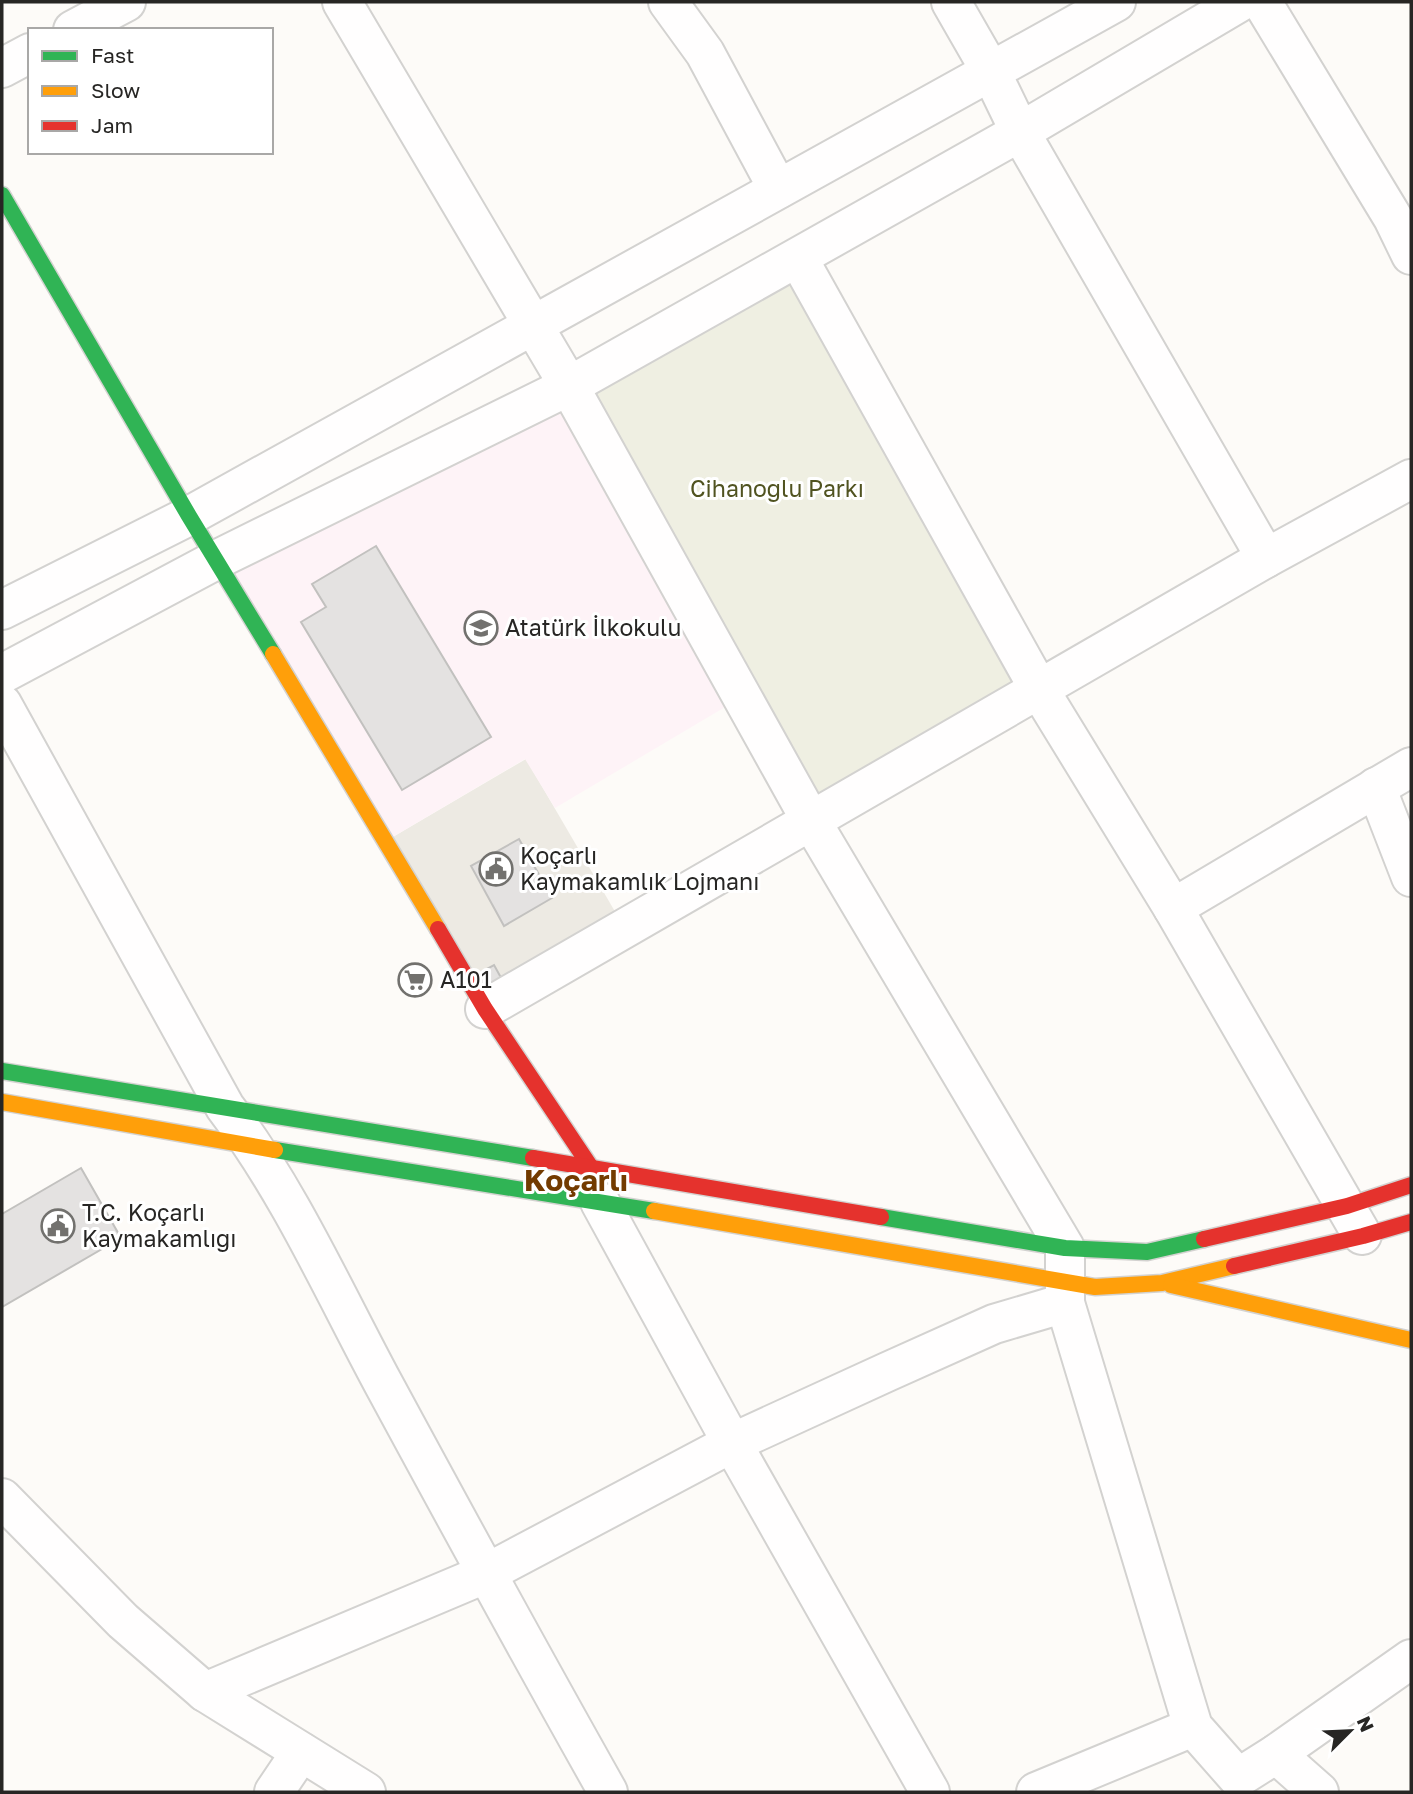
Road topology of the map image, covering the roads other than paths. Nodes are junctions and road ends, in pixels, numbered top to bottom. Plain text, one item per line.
1 (126, 2) edge
2 (342, 2) edge
3 (668, 2) edge
4 (951, 2) edge
5 (1116, 2) edge
6 (1240, 2) edge
7 (1262, 2) edge
8 (77, 28) edge
9 (28, 54) edge
10 (2, 68) edge
11 (990, 70) junction
12 (1020, 132) junction
13 (778, 189) junction
14 (2, 195) edge
15 (1402, 213) edge
16 (1411, 255) edge
17 (798, 258) junction
18 (532, 327) junction
19 (569, 386) junction
20 (1411, 479) edge
21 (189, 516) junction
22 (1266, 558) junction
23 (216, 560) junction
24 (2, 610) edge
25 (2, 674) edge
26 (1040, 691) junction
27 (2, 704) edge
28 (1411, 767) edge
29 (1376, 787) junction
30 (810, 819) junction
31 (1411, 877) edge
32 (1173, 908) junction
33 (485, 1009) junction
34 (2, 1071) edge
35 (516, 1084) dead end
36 (2, 1102) edge
37 (225, 1107) junction
38 (255, 1147) junction
39 (544, 1153) junction
40 (596, 1185) junction
41 (1411, 1185) edge
42 (558, 1195) junction
43 (1355, 1221) junction
44 (1411, 1222) edge
45 (1147, 1252) junction
46 (1065, 1278) junction
47 (1162, 1283) junction
48 (1411, 1340) edge
49 (732, 1443) junction
50 (2, 1498) edge
51 (485, 1574) junction
52 (1411, 1659) edge
53 (205, 1692) junction
54 (1193, 1727) junction
55 (301, 1752) junction
56 (1276, 1754) junction
57 (274, 1792) edge
58 (366, 1792) edge
59 (608, 1792) edge
60 (930, 1792) edge
61 (1036, 1792) edge
62 (1319, 1792) edge

1 - 8 street
2 - 18 street
3 - 13 street
4 - 11 street
5 - 11 street
6 - 12 street
7 - 15 street
9 - 10 street
11 - 12 street
11 - 13 street
12 - 17 street
12 - 22 street
13 - 18 street
14 - 21 main road
15 - 16 street
17 - 19 street
17 - 26 street
18 - 19 street
18 - 21 street
19 - 23 street
19 - 30 street
20 - 22 street
21 - 23 main road
21 - 24 street
22 - 26 street
23 - 25 street
23 - 33 main road
26 - 30 street
26 - 32 street
27 - 37 street
28 - 29 street
29 - 31 street
29 - 32 street
30 - 33 street
30 - 46 street
32 - 43 street
33 - 35 main road
33 - 40 main road
34 - 37 main road
36 - 38 main road
37 - 38 street
37 - 39 main road
38 - 42 main road
38 - 51 street
39 - 40 main road
39 - 42 main road
40 - 42 main road
40 - 46 main road
40 - 46 main road
40 - 49 street
41 - 43 main road
43 - 44 main road
43 - 45 main road
43 - 47 main road
45 - 46 main road
45 - 47 main road
46 - 47 main road
46 - 49 street
46 - 54 street
47 - 48 main road
49 - 51 street
49 - 60 street
50 - 53 street
51 - 53 street
51 - 59 street
52 - 56 street
53 - 55 street
54 - 56 street
54 - 61 street
55 - 57 street
55 - 58 street
56 - 62 street

